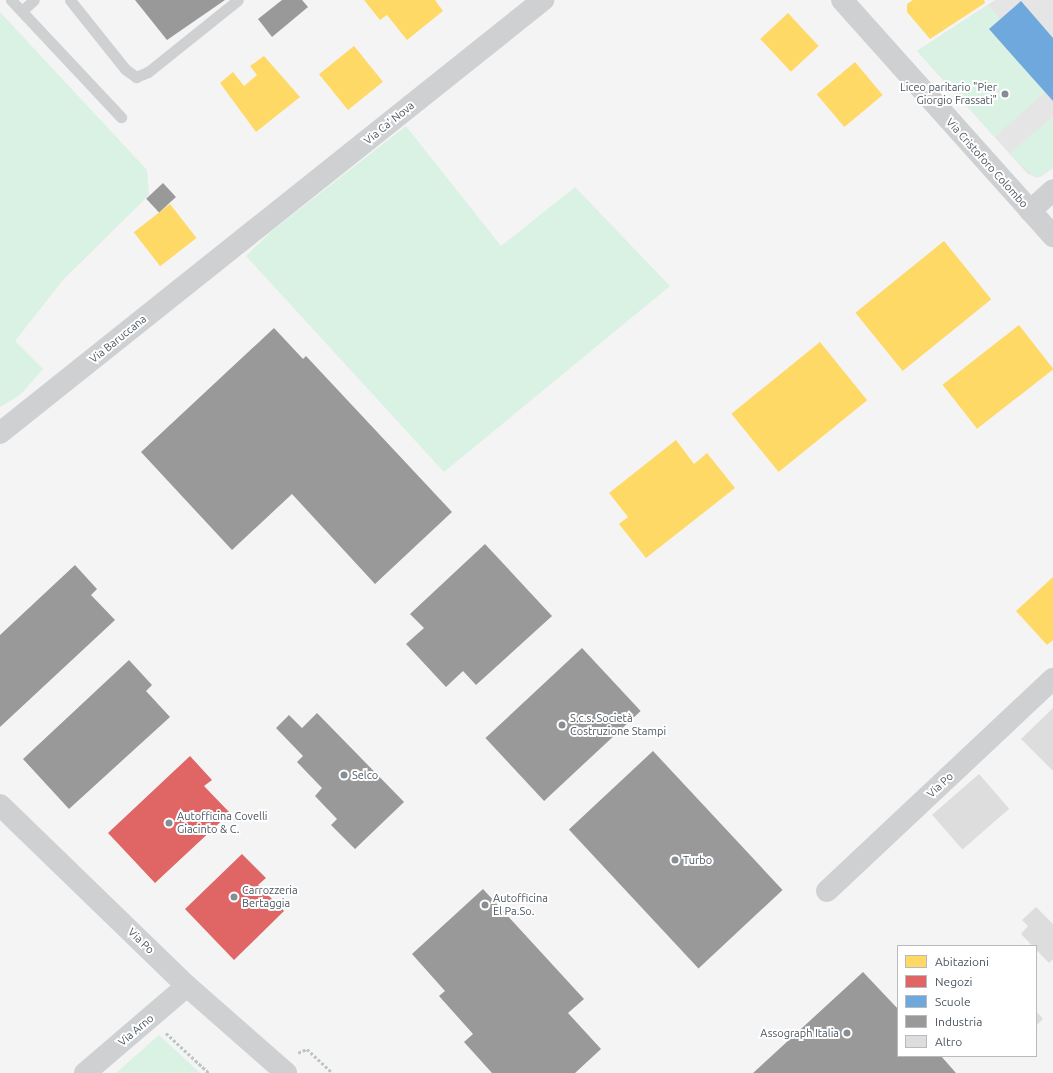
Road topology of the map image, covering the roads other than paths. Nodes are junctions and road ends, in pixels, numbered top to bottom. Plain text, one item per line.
1 (11, 0) edge
2 (34, 0) edge
3 (70, 0) edge
4 (238, 0) edge
5 (543, 0) edge
6 (842, 0) edge
7 (22, 11) junction
8 (121, 117) dead end
9 (1053, 190) edge
10 (1030, 210) junction
11 (1053, 236) edge
12 (235, 245) joint
13 (0, 433) edge
14 (1053, 679) edge
15 (0, 805) edge
16 (827, 891) dead end
17 (187, 986) junction
18 (85, 1073) edge
19 (286, 1073) edge

1 - 7 lane
2 - 7 lane
3 - 4 lane
5 - 12 street, Via Ca' Nova
6 - 10 street, Via Cristoforo Colombo
7 - 8 lane
9 - 10 street
10 - 11 street, Via Cristoforo Colombo
12 - 13 street, Via Baruccana
14 - 16 street, Via Po
15 - 17 street, Via Po
17 - 18 street, Via Arno
17 - 19 street, Via Po

